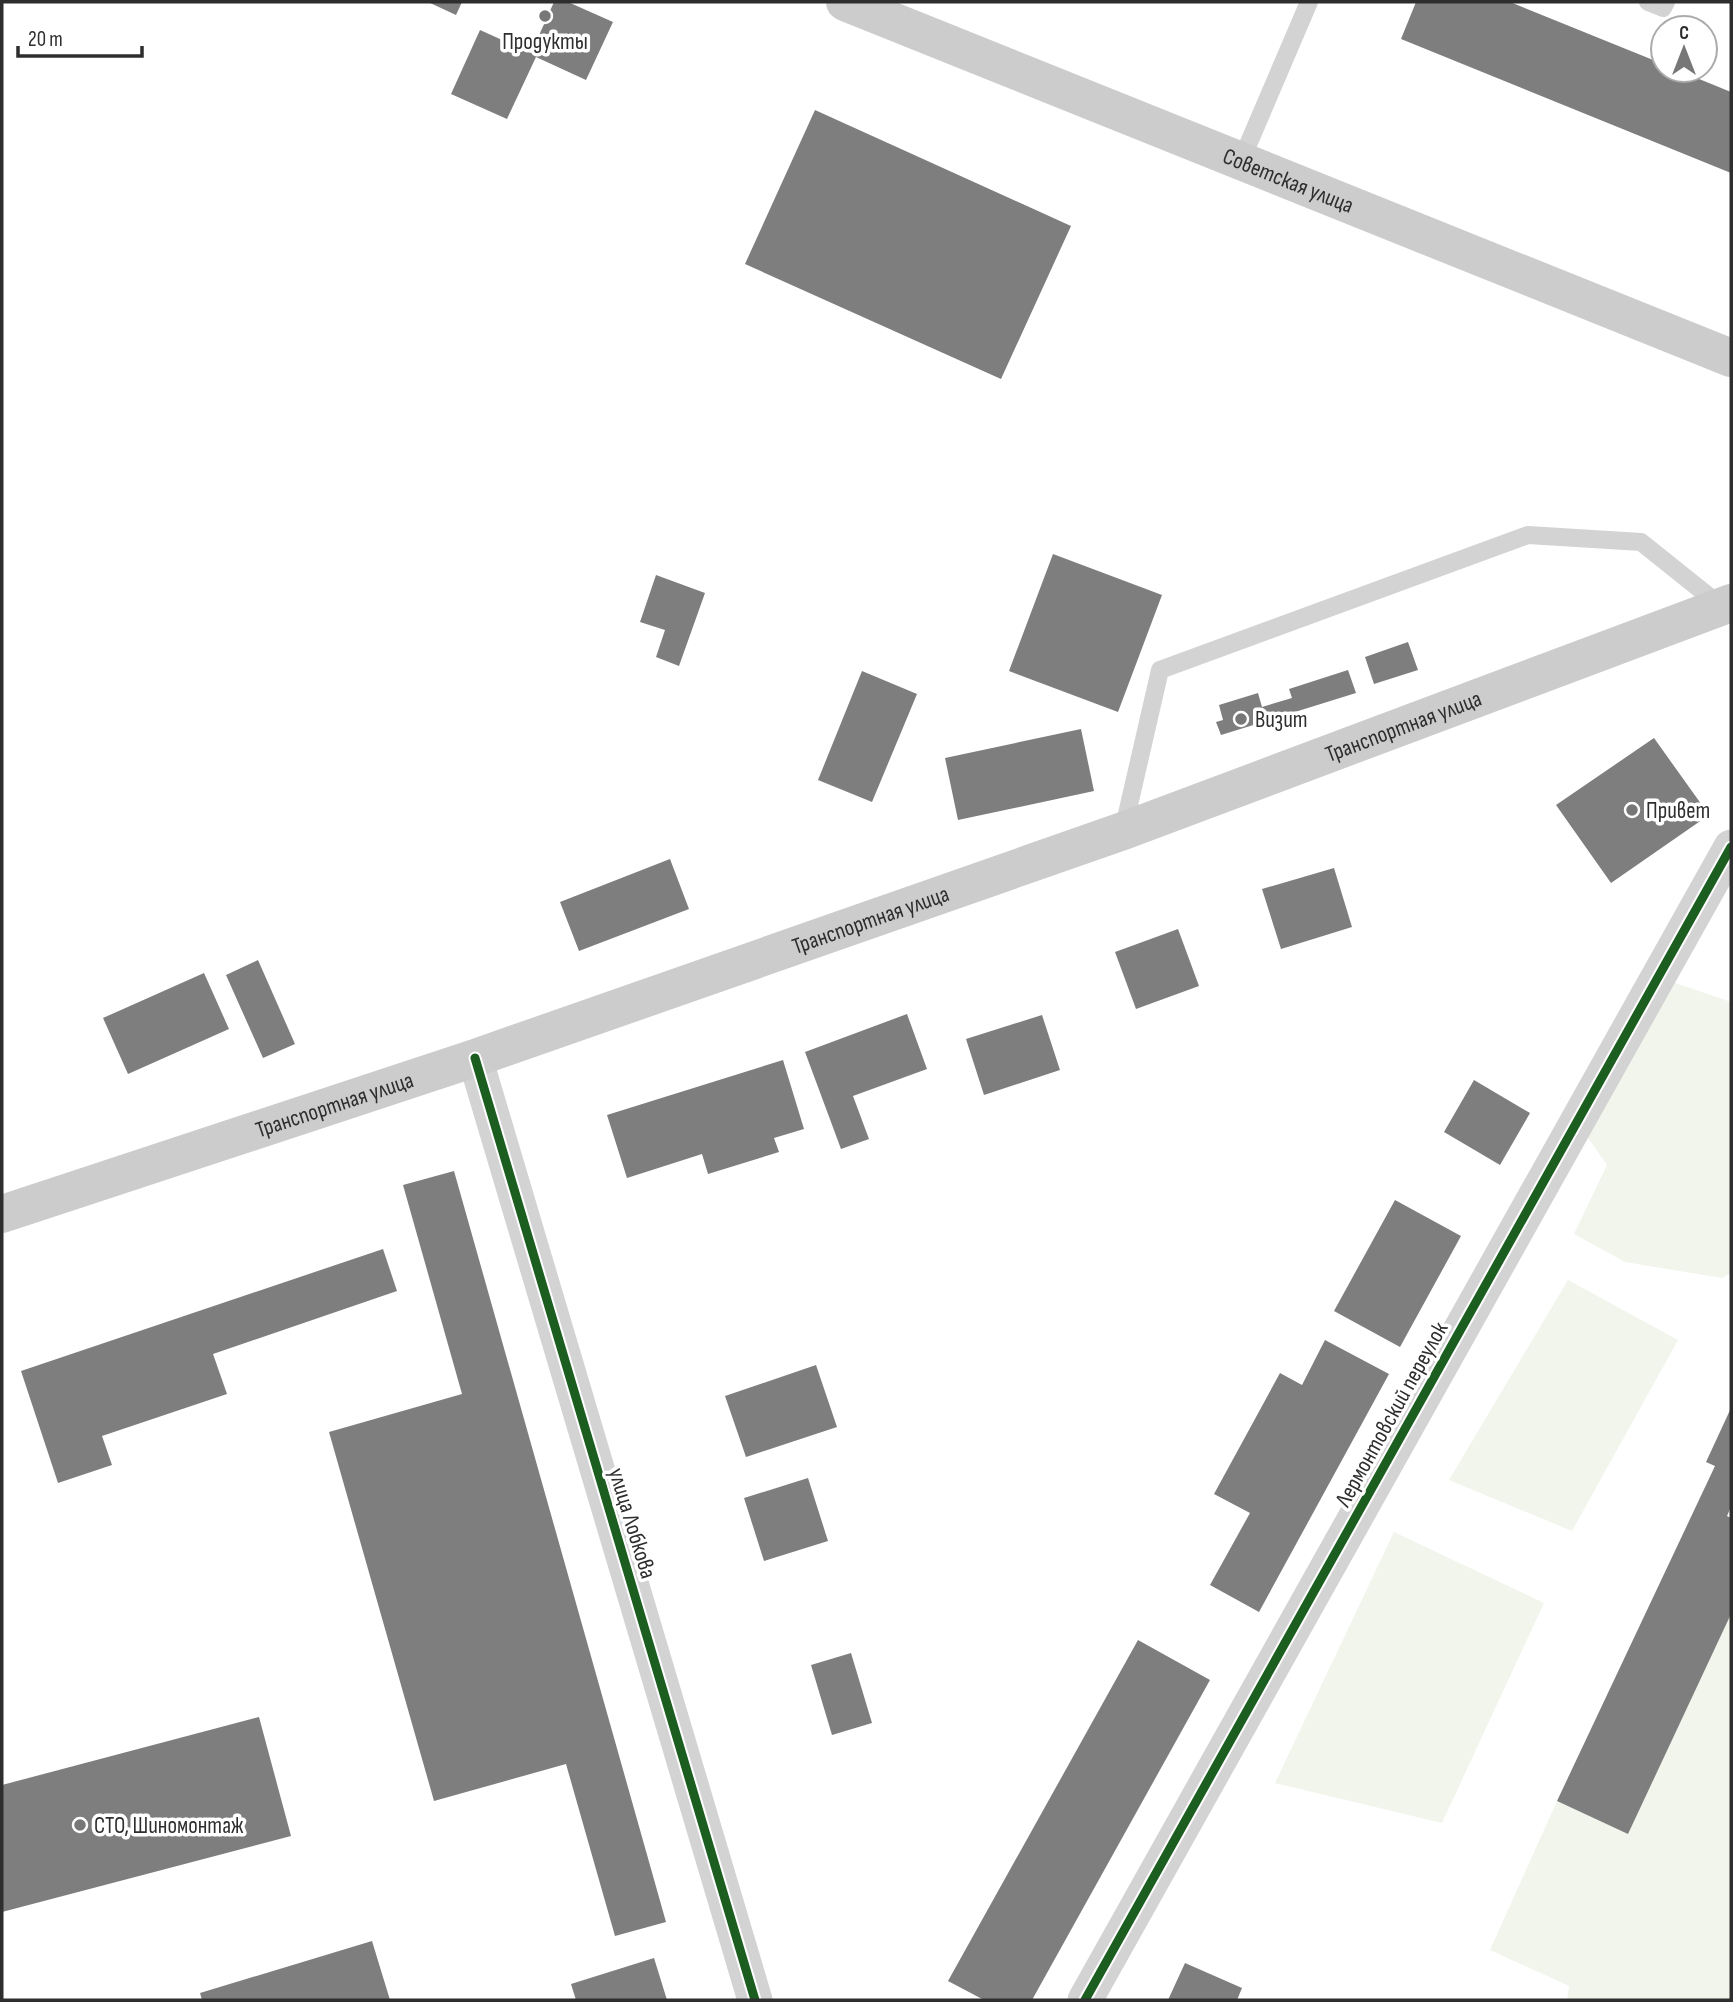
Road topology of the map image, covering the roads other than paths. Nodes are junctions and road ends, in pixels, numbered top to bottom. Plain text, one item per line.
1 (845, 2) edge
2 (1309, 2) edge
3 (1648, 2) edge
4 (1666, 2) edge
5 (1241, 162) junction
6 (1731, 358) edge
7 (1726, 605) edge
8 (1123, 831) junction
9 (1731, 847) edge
10 (475, 1058) junction
11 (2, 1214) edge
12 (754, 2000) edge
13 (1085, 2000) edge

1 - 5 main road, Советская улица
2 - 5 lane
3 - 4 lane
5 - 6 main road, Советская улица
7 - 8 main road, Транспортная улица
7 - 8 lane
8 - 10 main road, Транспортная улица
9 - 13 street, Лермонтовский переулок
10 - 11 main road, Транспортная улица
10 - 12 street, улица Лобкова

